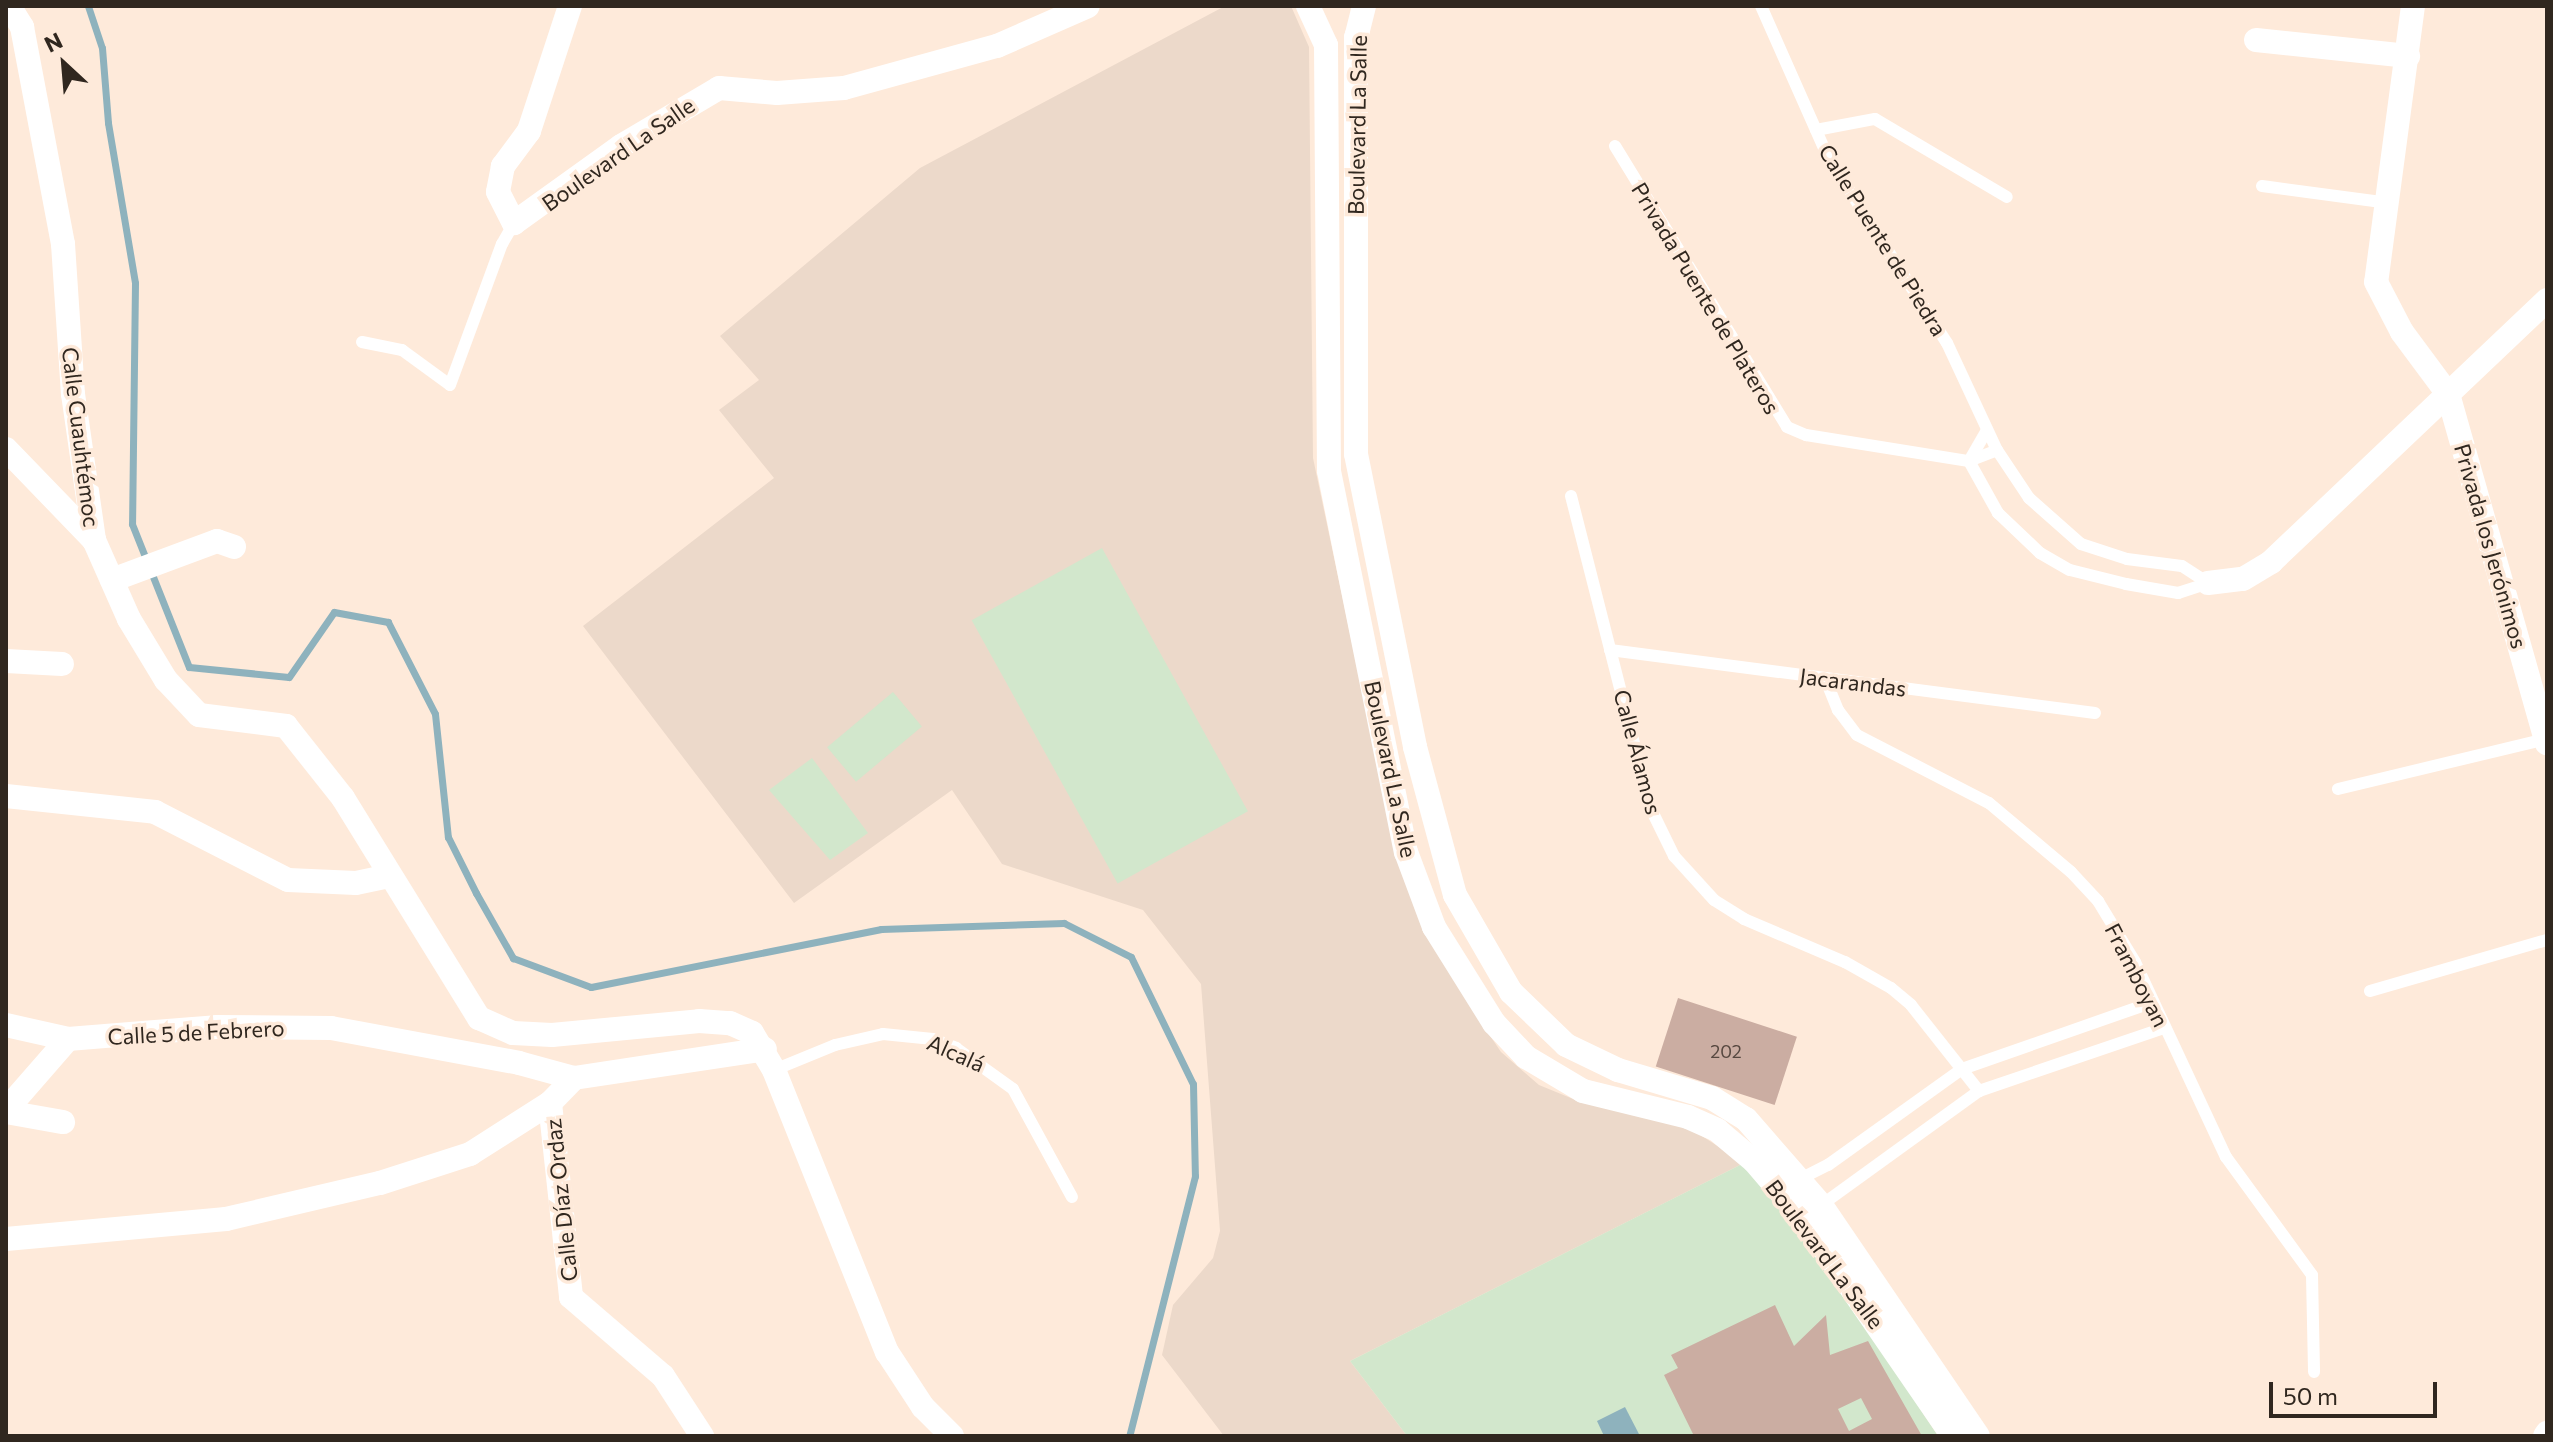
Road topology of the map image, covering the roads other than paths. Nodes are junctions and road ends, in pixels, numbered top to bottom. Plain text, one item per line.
1 (9, 6) edge
2 (570, 6) edge
3 (1088, 6) edge
4 (1308, 6) edge
5 (1364, 6) edge
6 (1761, 6) edge
7 (2413, 6) edge
8 (2256, 40) dead end
9 (2408, 56) junction
10 (1816, 130) junction
11 (1615, 146) dead end
12 (2262, 186) dead end
13 (2007, 197) dead end
14 (2389, 203) junction
15 (514, 223) junction
16 (2547, 300) edge
17 (362, 342) dead end
18 (2448, 394) junction
19 (1987, 430) junction
20 (6, 449) edge
21 (1997, 450) junction
22 (1969, 461) junction
23 (1571, 496) dead end
24 (94, 540) junction
25 (234, 547) dead end
26 (120, 578) junction
27 (2208, 583) junction
28 (1610, 650) junction
29 (6, 661) edge
30 (62, 664) dead end
31 (1825, 678) junction
32 (2095, 713) dead end
33 (2546, 741) edge
34 (2338, 789) dead end
35 (6, 796) edge
36 (389, 876) junction
37 (2547, 940) edge
38 (2370, 991) dead end
39 (2153, 1002) junction
40 (6, 1025) edge
41 (2164, 1028) junction
42 (68, 1039) junction
43 (770, 1059) junction
44 (1962, 1069) junction
45 (574, 1078) junction
46 (1979, 1091) junction
47 (550, 1103) junction
48 (6, 1111) edge
49 (63, 1122) dead end
50 (1790, 1183) junction
51 (1072, 1197) dead end
52 (1812, 1212) junction
53 (6, 1239) edge
54 (2314, 1372) dead end
55 (702, 1436) edge
56 (952, 1436) edge
57 (1953, 1436) edge
58 (1978, 1436) edge

1 - 24 street, Calle Cuauhtémoc
2 - 15 street
3 - 15 street, Boulevard La Salle
4 - 50 street, Boulevard La Salle
5 - 50 street, Boulevard La Salle
6 - 10 lane, Calle Puente de Piedra
7 - 9 street, Privada los Jerónimos
8 - 9 street
9 - 14 street, Privada los Jerónimos
10 - 13 lane
10 - 19 lane, Calle Puente de Piedra
11 - 22 lane, Privada Puente de Plateros
12 - 14 lane
14 - 18 street, Privada los Jerónimos
15 - 17 lane
16 - 18 street
18 - 27 street
18 - 33 street, Privada los Jerónimos
19 - 21 lane, Calle Puente de Piedra
19 - 22 lane
20 - 24 street
21 - 22 lane
21 - 27 lane, Calle Puente de Piedra
22 - 27 lane
23 - 28 lane, Calle Álamos
24 - 26 street, Calle Cuauhtémoc
25 - 26 street
26 - 36 street, Calle Cuauhtémoc
28 - 31 lane, Jacarandas
28 - 44 lane, Calle Álamos
29 - 30 street
31 - 32 lane, Jacarandas
31 - 39 lane, Framboyan
33 - 34 lane
35 - 36 street
36 - 43 street, Calle Cuauhtémoc
37 - 38 lane
39 - 41 lane, Framboyan
39 - 44 lane
40 - 42 street, Calle 5 de Febrero
41 - 46 lane
41 - 54 lane, Framboyan
42 - 45 street, Calle 5 de Febrero
42 - 48 street
43 - 45 street
43 - 51 lane, Alcalá
43 - 56 street
44 - 46 lane, Calle Álamos
44 - 50 lane
45 - 47 street
46 - 52 lane
47 - 53 street
47 - 55 street, Calle Díaz Ordaz
48 - 49 street
50 - 52 street, Boulevard La Salle
52 - 57 street, Boulevard La Salle
52 - 58 street, Boulevard La Salle

